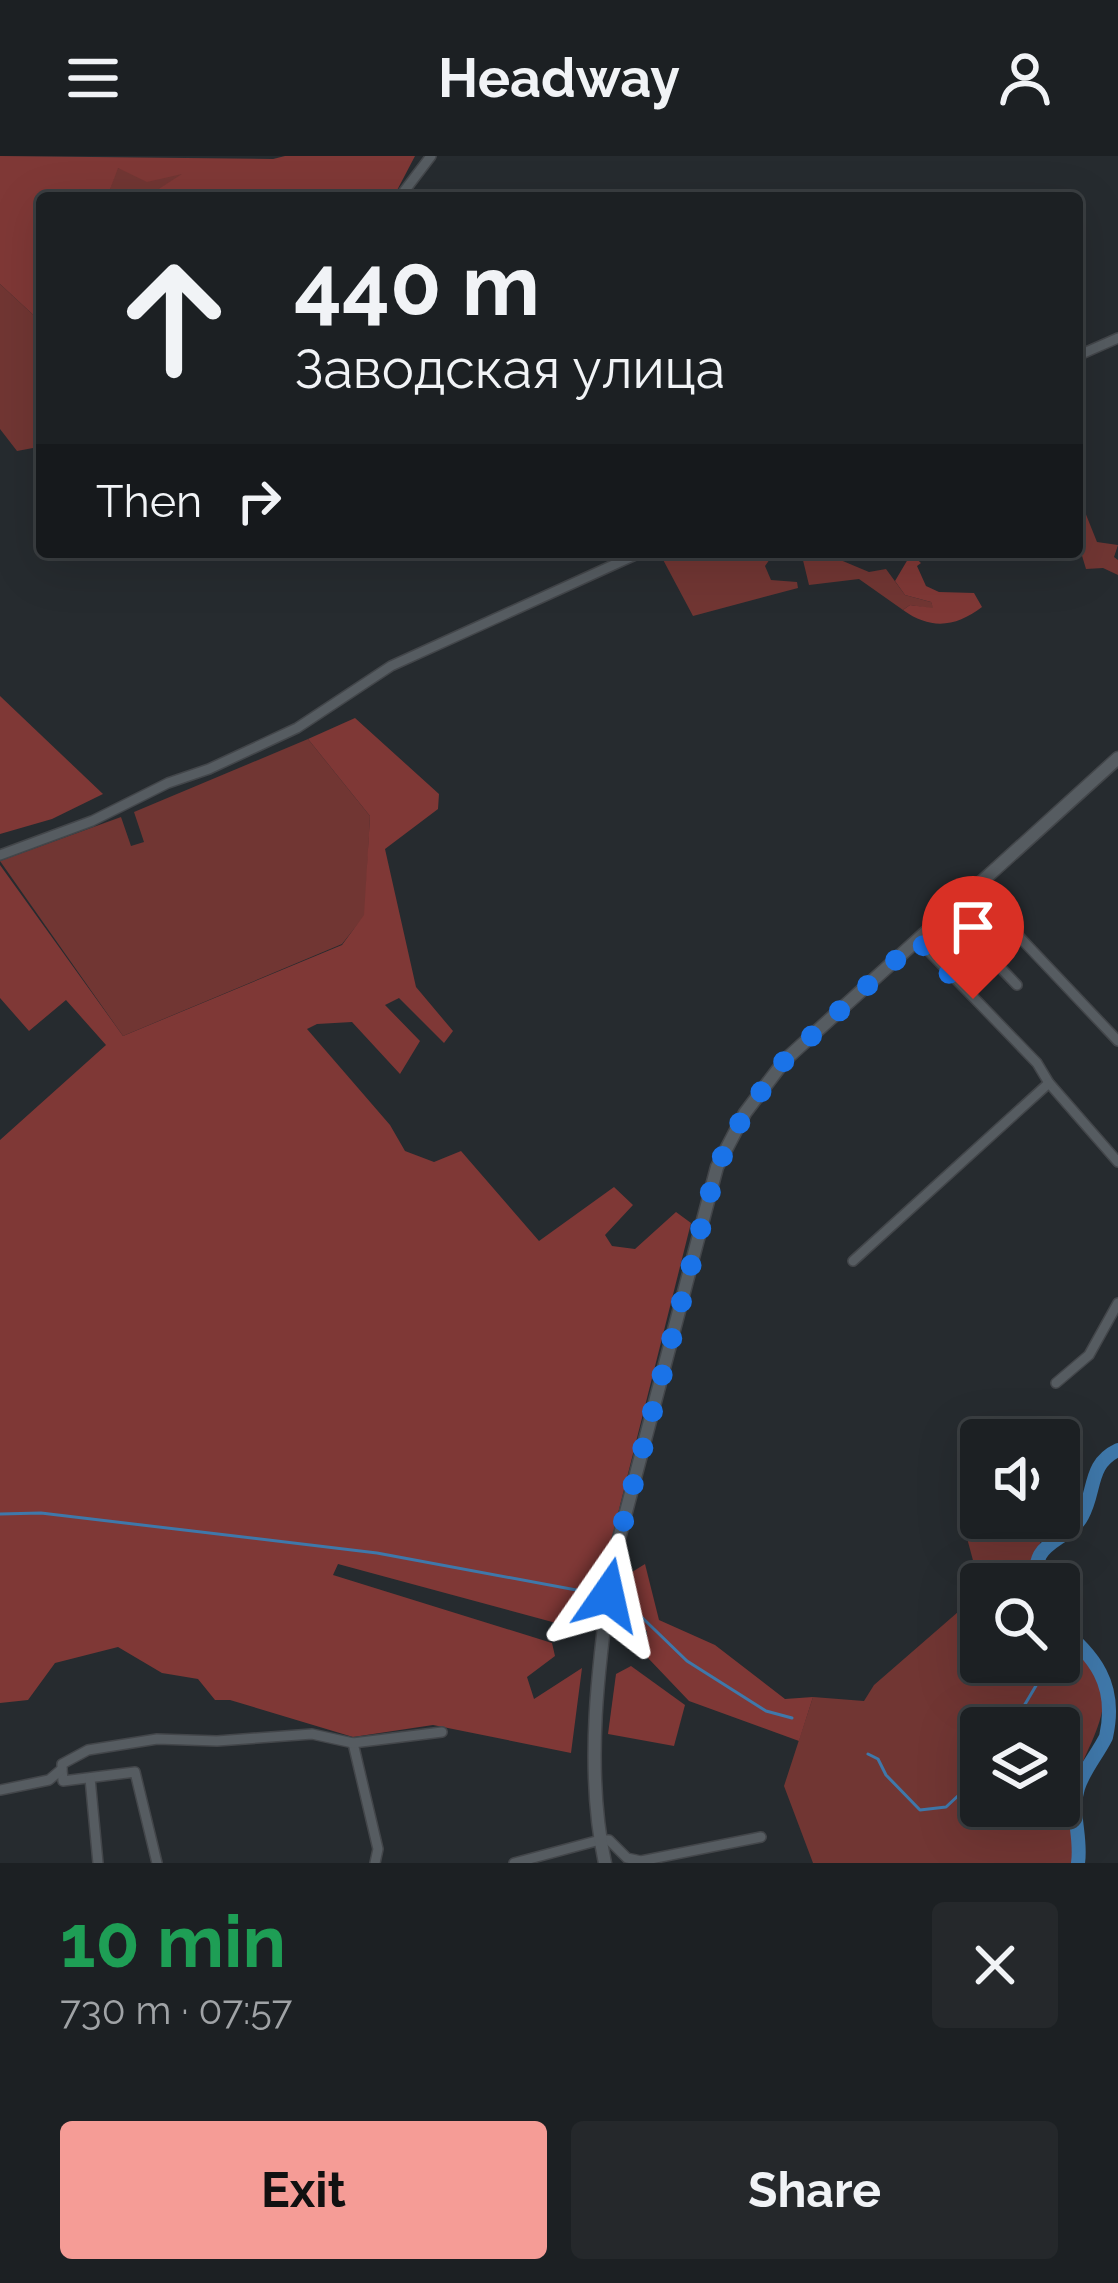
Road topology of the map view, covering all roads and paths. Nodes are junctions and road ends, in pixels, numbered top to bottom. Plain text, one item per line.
1 (431, 156) edge
2 (404, 192) edge
3 (1118, 338) edge
4 (1083, 353) edge
5 (629, 558) edge
6 (1118, 758) edge
7 (0, 855) edge
8 (974, 889) junction
9 (948, 913) junction
10 (918, 940) junction
11 (1017, 986) dead end
12 (1118, 1041) edge
13 (1049, 1084) junction
14 (1118, 1162) edge
15 (853, 1262) dead end
16 (1118, 1303) edge
17 (1056, 1383) dead end
18 (442, 1732) dead end
19 (124, 1743) junction
20 (353, 1743) junction
21 (62, 1769) junction
22 (128, 1772) junction
23 (90, 1778) junction
24 (0, 1790) edge
25 (761, 1838) dead end
26 (600, 1840) junction
27 (694, 1857) edge
28 (98, 1863) edge
29 (157, 1863) edge
30 (375, 1863) edge
31 (514, 1863) edge
32 (604, 1863) edge

1 - 2 street
3 - 4 street
5 - 7 street
6 - 8 main road
8 - 9 main road
8 - 12 street
9 - 10 main road
9 - 11 street
10 - 13 street
10 - 26 main road
13 - 14 street
13 - 15 street
16 - 17 street
18 - 20 street
19 - 20 street
19 - 21 street
19 - 22 street
20 - 30 street
21 - 23 street
21 - 24 street
22 - 23 street
22 - 29 street
23 - 28 street
25 - 27 street
26 - 27 street
26 - 31 street
26 - 32 main road

